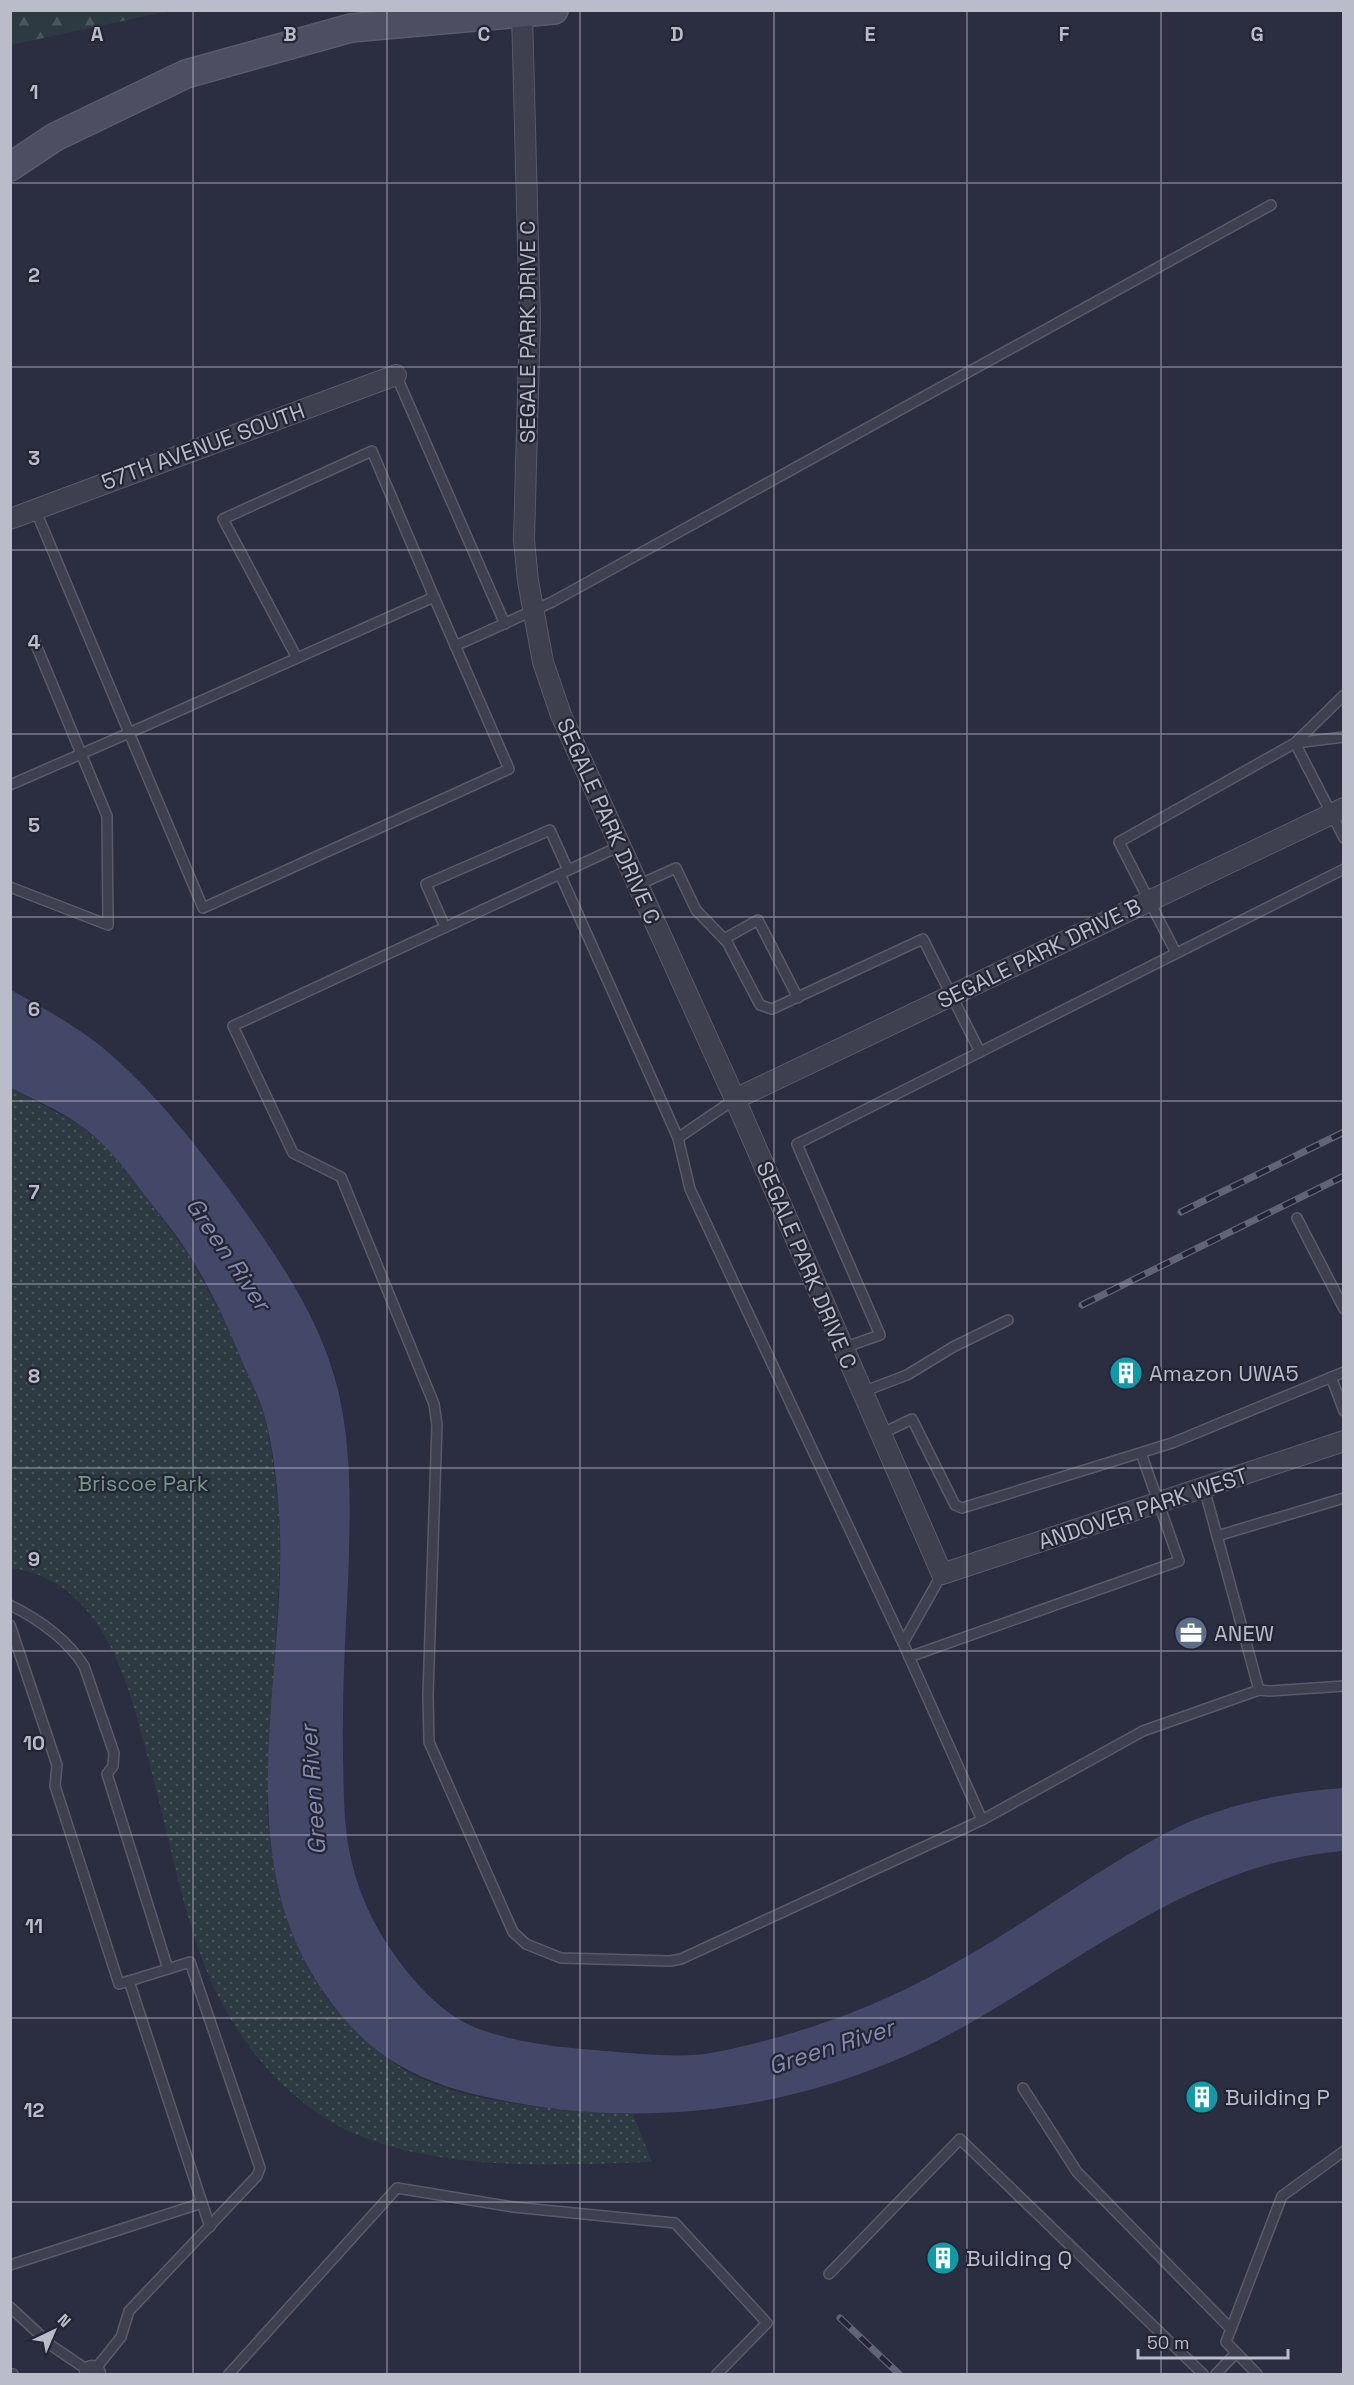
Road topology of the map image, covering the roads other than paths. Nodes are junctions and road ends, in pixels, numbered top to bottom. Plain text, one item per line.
1 (554, 10) edge
2 (522, 12) edge
3 (10, 167) edge
4 (1271, 205) dead end
5 (396, 375) joint
6 (35, 509) junction
7 (10, 519) edge
8 (434, 597) junction
9 (533, 612) junction
10 (505, 624) junction
11 (34, 640) dead end
12 (455, 646) junction
13 (297, 658) junction
14 (1344, 695) edge
15 (129, 733) junction
16 (1344, 737) edge
17 (1295, 743) junction
18 (81, 754) junction
19 (10, 785) edge
20 (1337, 811) edge
21 (1344, 838) edge
22 (620, 846) junction
23 (1344, 869) edge
24 (564, 872) junction
25 (638, 885) junction
26 (10, 887) edge
27 (1149, 901) junction
28 (445, 927) junction
29 (724, 939) junction
30 (1176, 953) junction
31 (950, 996) junction
32 (798, 998) junction
33 (980, 1052) junction
34 (735, 1099) junction
35 (678, 1138) junction
36 (1297, 1218) dead end
37 (1344, 1309) edge
38 (1008, 1320) dead end
39 (843, 1348) junction
40 (1344, 1371) edge
41 (1331, 1377) junction
42 (862, 1392) junction
43 (1344, 1411) edge
44 (881, 1434) junction
45 (1344, 1441) edge
46 (1141, 1453) junction
47 (1204, 1488) junction
48 (1344, 1498) edge
49 (1158, 1503) junction
50 (1217, 1536) junction
51 (942, 1574) junction
52 (10, 1605) edge
53 (10, 1625) edge
54 (903, 1643) junction
55 (909, 1657) junction
56 (1344, 1686) edge
57 (1259, 1690) junction
58 (982, 1821) junction
59 (168, 1969) junction
60 (129, 1981) junction
61 (1023, 2088) dead end
62 (1344, 2151) edge
63 (202, 2203) junction
64 (210, 2227) junction
65 (10, 2265) edge
66 (829, 2274) dead end
67 (10, 2307) edge
68 (1231, 2329) junction
69 (1236, 2353) junction
70 (90, 2374) edge
71 (230, 2374) edge
72 (717, 2374) edge
73 (1203, 2374) edge
74 (1216, 2374) edge
75 (1257, 2374) edge

1 - 2 main road
2 - 3 main road
2 - 9 street, SEGALE PARK DRIVE C
4 - 9 lane
5 - 6 street, 57TH AVENUE SOUTH
5 - 10 lane
6 - 7 street, 57TH AVENUE SOUTH
6 - 15 lane
8 - 12 lane
8 - 13 lane
8 - 13 lane
9 - 10 lane
9 - 22 street, SEGALE PARK DRIVE C
10 - 12 lane
11 - 18 lane
12 - 15 lane
13 - 15 lane
14 - 17 lane
15 - 18 lane
16 - 17 lane
17 - 20 lane
17 - 27 lane
18 - 19 lane
18 - 26 lane
20 - 21 lane
20 - 27 street, SEGALE PARK DRIVE B
22 - 24 lane
22 - 25 street, SEGALE PARK DRIVE C
23 - 30 lane
24 - 28 lane
24 - 28 lane
24 - 35 lane
25 - 29 lane
25 - 34 street, SEGALE PARK DRIVE C
27 - 30 lane
27 - 31 street, SEGALE PARK DRIVE B
28 - 58 lane
29 - 32 lane
29 - 32 lane
30 - 33 lane
31 - 32 lane
31 - 33 lane
31 - 34 street, SEGALE PARK DRIVE B
33 - 39 lane
34 - 35 lane
34 - 39 street, SEGALE PARK DRIVE C
35 - 54 lane
36 - 37 lane
38 - 42 lane
39 - 42 street, SEGALE PARK DRIVE C
40 - 41 lane
41 - 43 lane
41 - 46 lane
42 - 44 street, SEGALE PARK DRIVE C
44 - 46 lane
44 - 51 street, SEGALE PARK DRIVE C
45 - 47 street, ANDOVER PARK WEST
46 - 49 lane
47 - 49 street, ANDOVER PARK WEST
47 - 50 lane
48 - 50 lane
49 - 51 street, ANDOVER PARK WEST
49 - 55 lane
50 - 57 lane
51 - 54 lane
52 - 59 lane
53 - 60 lane
54 - 55 lane
55 - 58 lane
56 - 57 lane
57 - 58 lane
59 - 60 lane
59 - 64 lane
60 - 63 lane
61 - 68 lane
62 - 68 lane
63 - 64 lane
63 - 65 lane
64 - 70 lane
66 - 73 lane
67 - 70 lane
68 - 69 lane
69 - 74 lane
69 - 75 lane
71 - 72 lane

